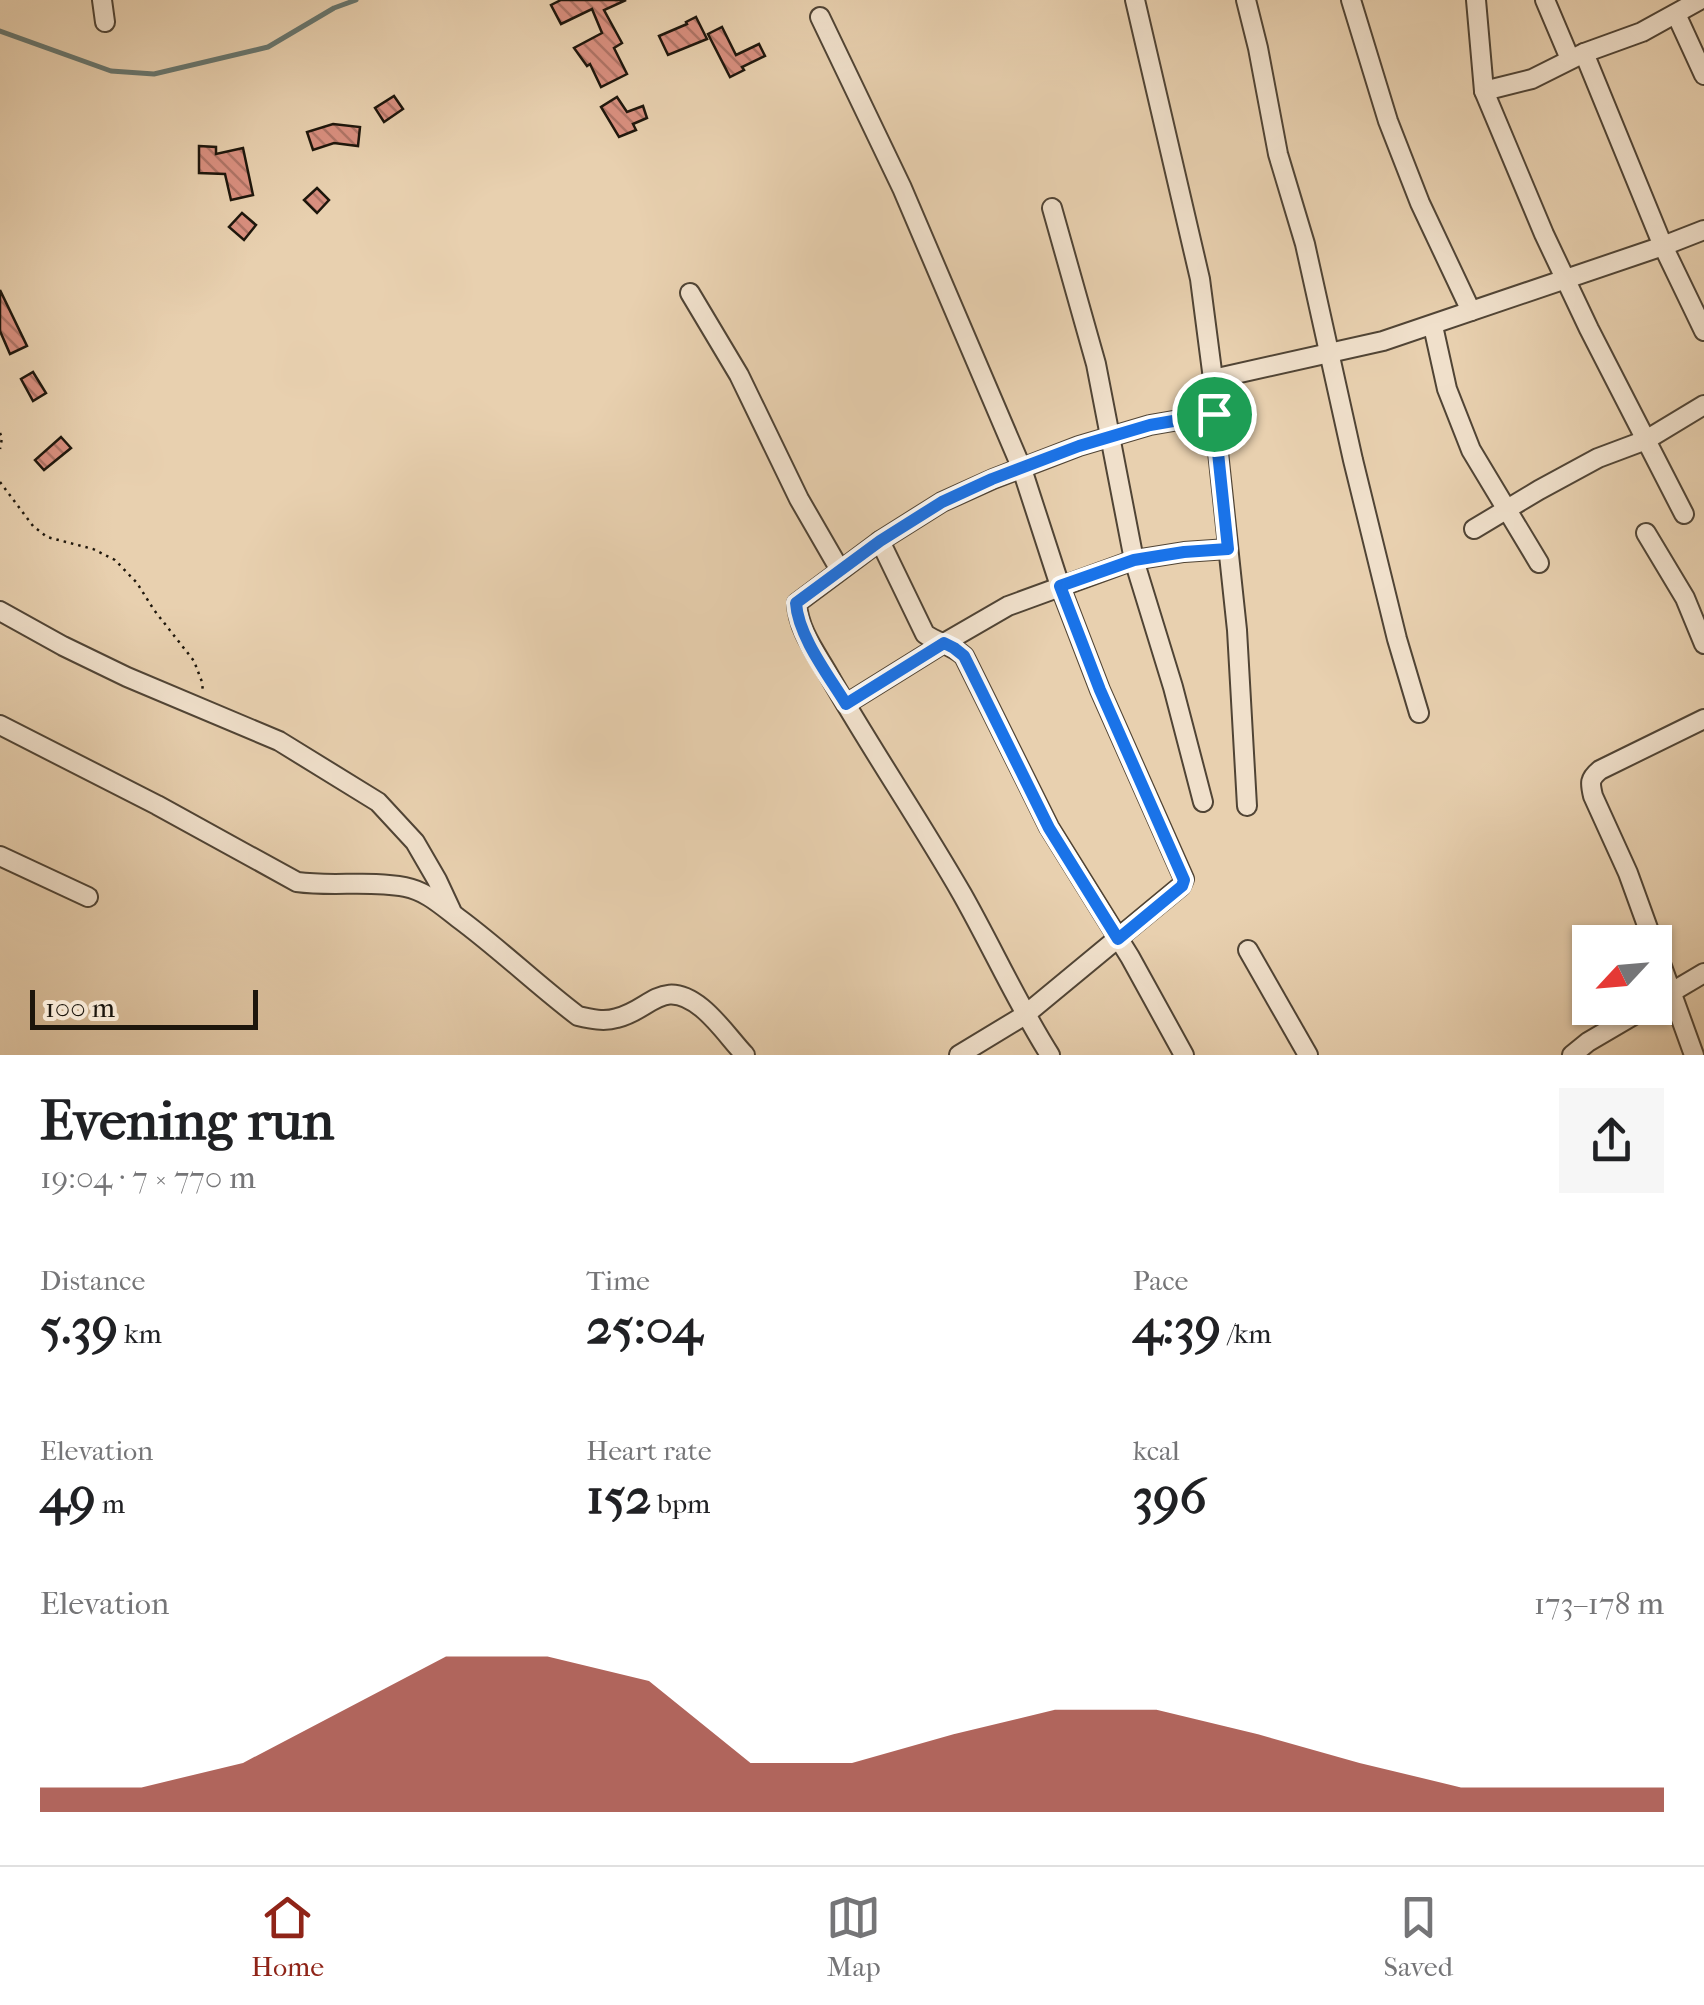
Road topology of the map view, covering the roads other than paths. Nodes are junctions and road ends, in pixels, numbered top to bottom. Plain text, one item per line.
1 (102, 0) edge
2 (1135, 0) edge
3 (1246, 0) edge
4 (1351, 0) edge
5 (1476, 0) edge
6 (1545, 0) edge
7 (1700, 0) edge
8 (1676, 14) junction
9 (820, 17) dead end
10 (106, 22) dead end
11 (1577, 56) junction
12 (1704, 75) edge
13 (1484, 91) junction
14 (1052, 208) dead end
15 (1704, 230) edge
16 (1663, 246) junction
17 (1566, 279) junction
18 (690, 293) dead end
19 (1470, 311) junction
20 (1433, 326) junction
21 (1704, 331) edge
22 (1329, 354) junction
23 (1213, 379) junction
24 (1704, 406) edge
25 (1214, 414) junction
26 (1112, 437) junction
27 (1646, 440) junction
28 (1022, 469) junction
29 (1506, 511) junction
30 (1684, 514) dead end
31 (1474, 530) dead end
32 (1646, 532) dead end
33 (880, 541) junction
34 (1228, 549) junction
35 (1134, 560) junction
36 (1539, 564) dead end
37 (840, 570) junction
38 (1060, 586) junction
39 (0, 611) edge
40 (944, 643) junction
41 (1704, 644) edge
42 (846, 704) junction
43 (1419, 712) dead end
44 (1704, 719) edge
45 (0, 725) edge
46 (1203, 802) dead end
47 (1247, 806) dead end
48 (0, 856) edge
49 (88, 897) dead end
50 (454, 914) junction
51 (1647, 925) edge
52 (1118, 939) junction
53 (1248, 950) dead end
54 (1704, 973) edge
55 (1672, 993) edge
56 (1672, 1015) edge
57 (1025, 1016) junction
58 (1623, 1025) edge
59 (1591, 1048) edge
60 (745, 1055) edge
61 (959, 1055) edge
62 (1050, 1055) edge
63 (1184, 1055) edge
64 (1308, 1055) edge
65 (1572, 1055) edge
66 (1694, 1055) edge

1 - 10 street
2 - 23 street
3 - 22 street
4 - 19 street
5 - 13 street
6 - 11 street
7 - 8 street
8 - 11 street
8 - 12 street
9 - 28 street
11 - 13 street
11 - 16 street
13 - 17 street
14 - 26 street
15 - 16 street
16 - 17 street
16 - 21 street
17 - 19 street
17 - 27 street
18 - 37 street
19 - 20 street
20 - 22 street
20 - 29 street
22 - 23 street
22 - 43 street
23 - 25 street
24 - 27 street
25 - 26 street
25 - 34 street
26 - 28 street
26 - 35 street
27 - 29 street
27 - 30 street
28 - 33 street
28 - 38 street
29 - 31 street
29 - 36 street
32 - 41 street
33 - 37 street
33 - 40 street
34 - 35 street
34 - 47 street
35 - 38 street
35 - 46 street
37 - 42 street
38 - 40 street
38 - 52 street
39 - 50 street
40 - 42 street
40 - 52 street
42 - 57 street
44 - 51 street
45 - 50 street
48 - 49 street
50 - 60 street
52 - 57 street
52 - 63 street
53 - 64 street
54 - 55 street
56 - 66 street
57 - 61 street
57 - 62 street
58 - 59 street
59 - 65 street

